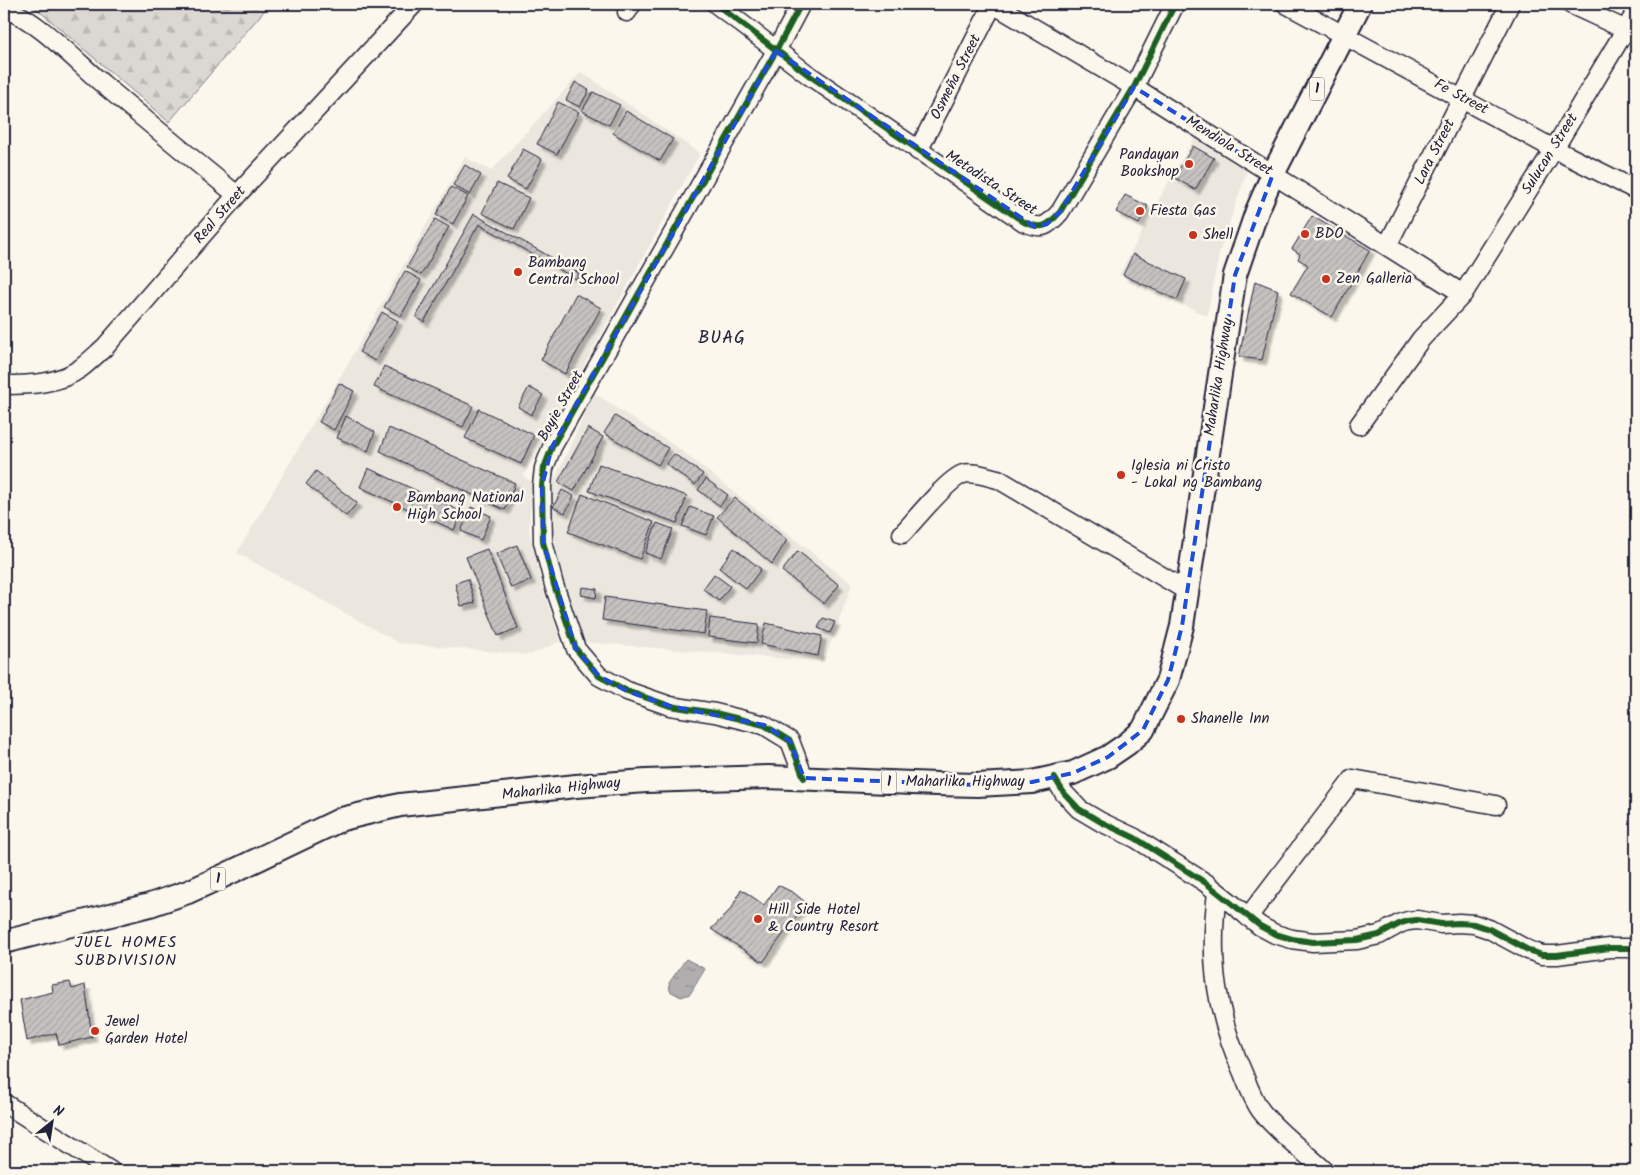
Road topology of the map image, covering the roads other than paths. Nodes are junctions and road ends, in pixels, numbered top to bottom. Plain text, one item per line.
1 (414, 4) edge
2 (716, 4) edge
3 (801, 4) edge
4 (993, 4) edge
5 (1175, 4) edge
6 (1286, 4) edge
7 (1360, 4) edge
8 (1510, 4) edge
9 (1570, 4) edge
10 (4, 10) edge
11 (1636, 12) edge
12 (1631, 32) edge
13 (1345, 35) junction
14 (776, 51) junction
15 (1134, 87) junction
16 (1462, 98) junction
17 (1554, 148) junction
18 (918, 151) junction
19 (1273, 174) junction
20 (1636, 190) edge
21 (237, 195) junction
22 (1387, 246) junction
23 (1463, 294) junction
24 (4, 385) edge
25 (1359, 425) dead end
26 (902, 534) dead end
27 (1186, 591) junction
28 (1054, 777) junction
29 (804, 778) junction
30 (1496, 805) dead end
31 (1218, 892) junction
32 (1248, 917) junction
33 (4, 942) edge
34 (1636, 948) edge
35 (4, 1103) edge
36 (111, 1171) edge
37 (1324, 1171) edge

1 - 21 street, Real Street
2 - 14 street, Metodista Street
3 - 14 street, Boyie Street
4 - 15 street, Mendiola Street
4 - 18 street, Osmeña Street
5 - 15 street, Metodista Street
6 - 13 street, Fe Street
7 - 13 main road, Maharlika Highway / 1
8 - 16 street, Lara Street
9 - 12 street
10 - 21 street
11 - 12 street, Sulucan Street
12 - 17 street, Sulucan Street
13 - 16 street, Fe Street
13 - 19 main road, Maharlika Highway / 1
14 - 18 street, Metodista Street
14 - 29 street, Boyie Street
15 - 18 street, Metodista Street
15 - 19 street, Mendiola Street
16 - 17 street, Fe Street
16 - 22 street, Lara Street
17 - 20 street, Fe Street
17 - 23 street, Sulucan Street
19 - 22 street, Mendiola Street
19 - 27 main road, Maharlika Highway / 1
21 - 24 street, Real Street
22 - 23 street, Mendiola Street
23 - 25 street, Sulucan Street
26 - 27 street
27 - 28 main road, Maharlika Highway / 1
28 - 29 main road, Maharlika Highway / 1
28 - 31 street
29 - 33 main road, Maharlika Highway / 1
30 - 32 street
31 - 32 street
31 - 37 street
32 - 34 street
35 - 36 street

